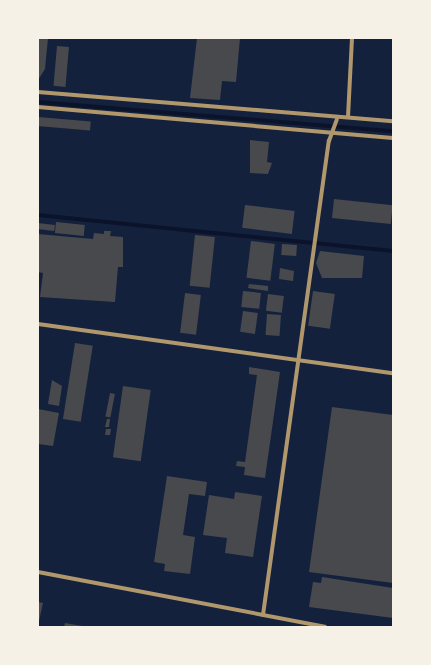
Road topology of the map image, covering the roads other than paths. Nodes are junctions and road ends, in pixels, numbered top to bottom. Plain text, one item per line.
1 (352, 38) edge
2 (38, 92) edge
3 (38, 107) edge
4 (348, 117) junction
5 (337, 119) junction
6 (393, 121) edge
7 (332, 132) junction
8 (393, 138) edge
9 (38, 324) edge
10 (297, 360) junction
11 (393, 373) edge
12 (38, 572) edge
13 (263, 615) junction
14 (325, 627) edge

1 - 4 street
2 - 5 street
3 - 7 street
4 - 5 street
4 - 6 street
5 - 7 street
7 - 8 street
7 - 10 street
9 - 10 street
10 - 11 street
10 - 13 street
12 - 13 street
13 - 14 street

